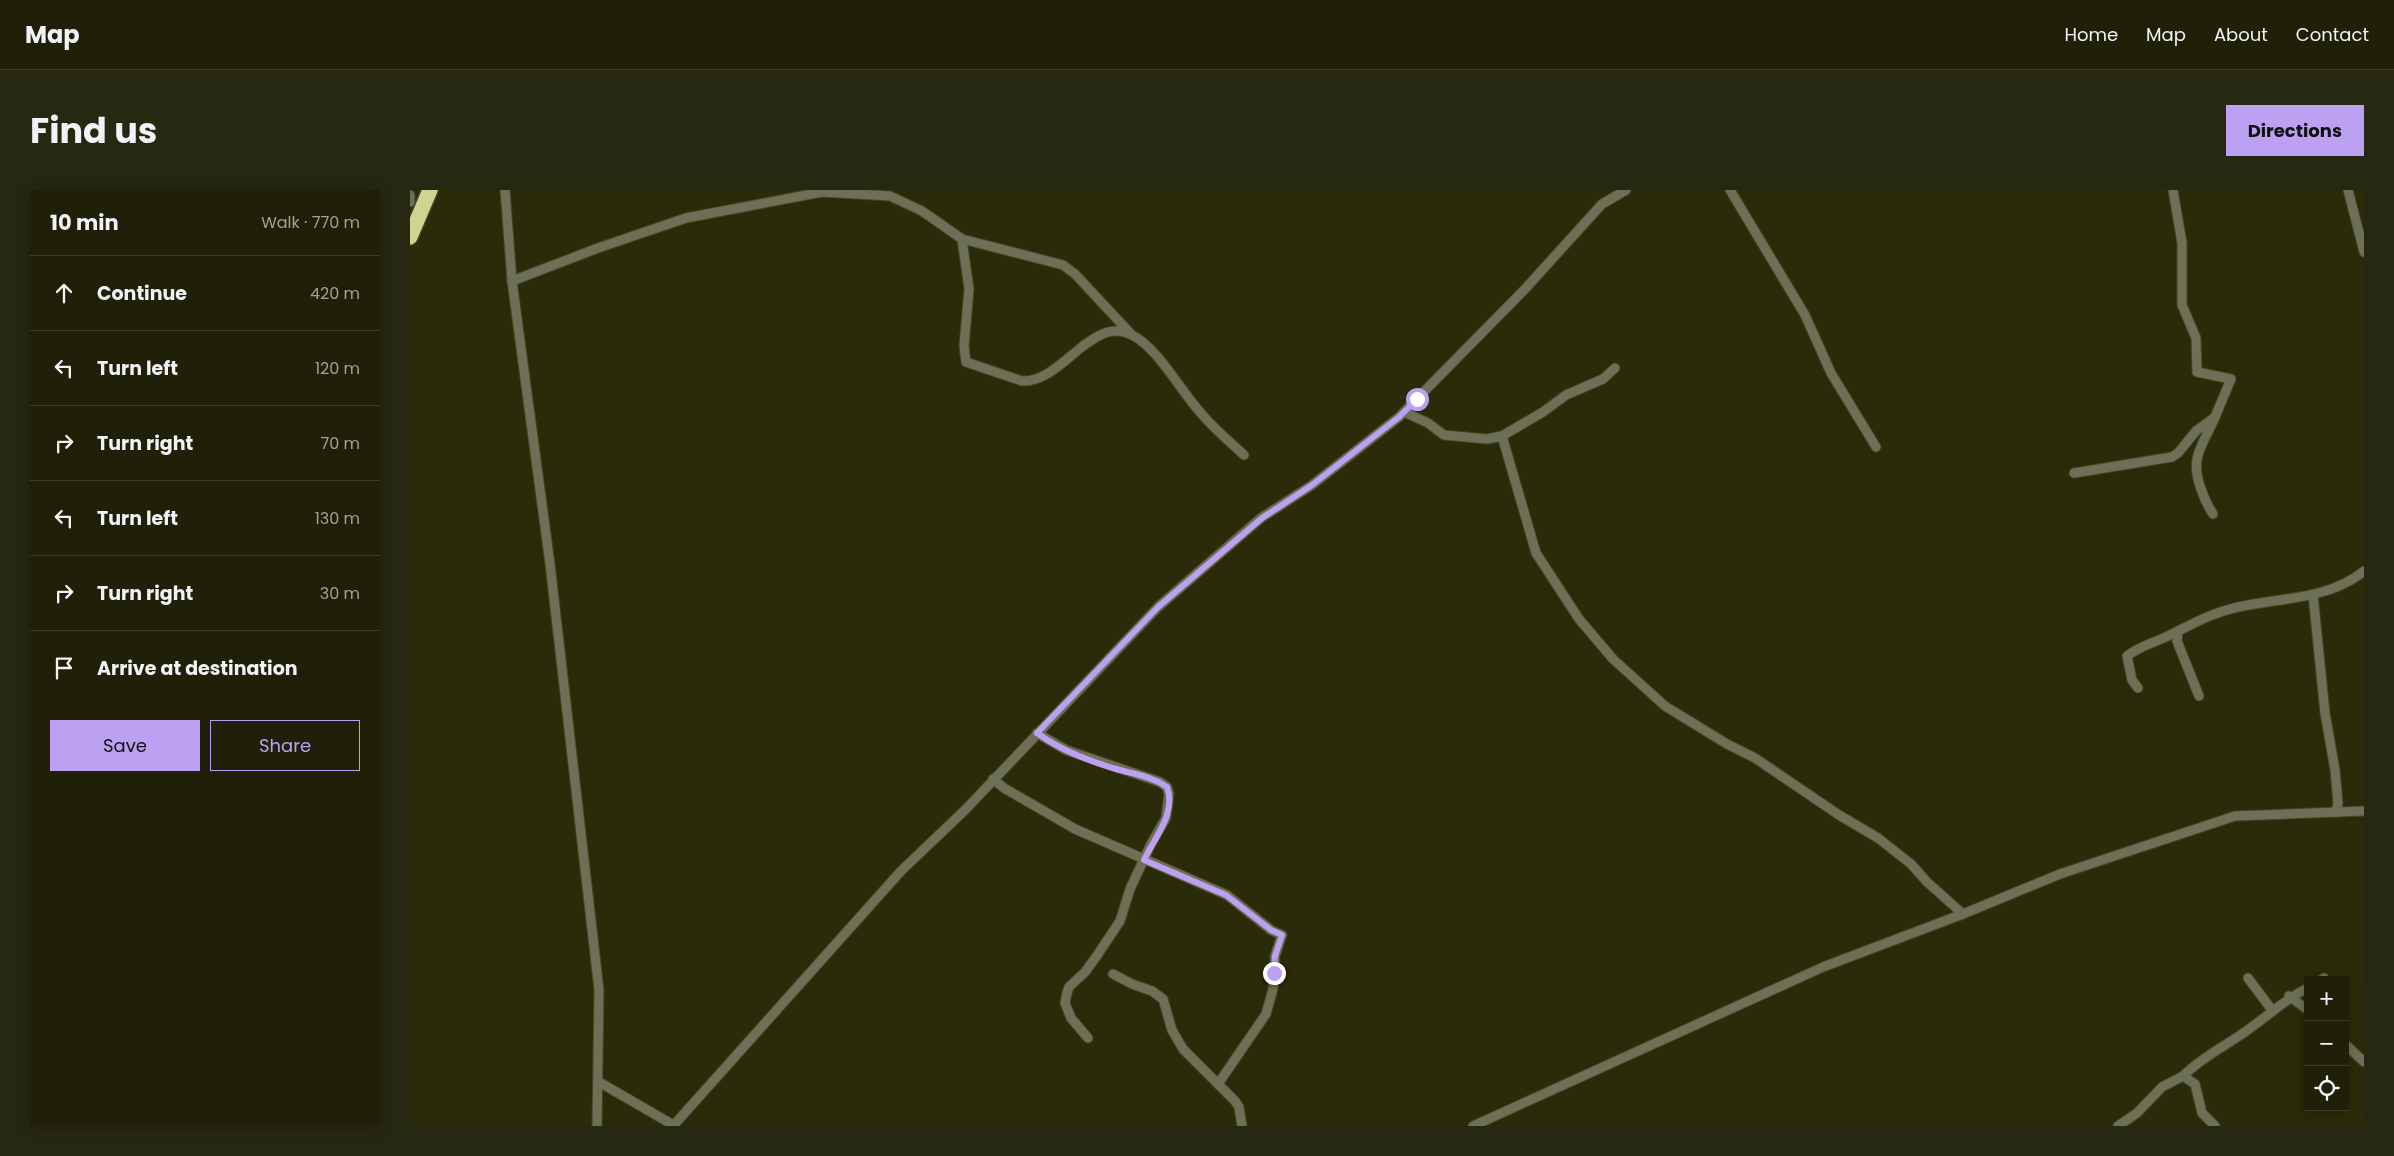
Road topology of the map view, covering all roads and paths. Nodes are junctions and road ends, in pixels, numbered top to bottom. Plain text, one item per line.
1 (430, 190) edge
2 (505, 190) edge
3 (1626, 190) edge
4 (1730, 190) edge
5 (2174, 190) edge
6 (2348, 190) edge
7 (410, 195) edge
8 (410, 202) edge
9 (410, 237) edge
10 (962, 239) junction
11 (2364, 252) edge
12 (512, 282) junction
13 (1132, 334) junction
14 (1615, 368) dead end
15 (1404, 412) junction
16 (2215, 417) junction
17 (1502, 436) junction
18 (1876, 447) dead end
19 (1244, 455) dead end
20 (2074, 473) dead end
21 (2213, 514) dead end
22 (2364, 571) edge
23 (2313, 594) junction
24 (2178, 631) junction
25 (2138, 688) dead end
26 (2198, 696) dead end
27 (1037, 733) junction
28 (993, 779) junction
29 (2336, 812) junction
30 (2364, 812) edge
31 (1144, 860) junction
32 (1964, 914) junction
33 (1113, 974) dead end
34 (2248, 978) dead end
35 (2304, 990) edge
36 (2289, 996) junction
37 (2304, 1007) edge
38 (2272, 1010) junction
39 (1088, 1038) dead end
40 (2349, 1048) edge
41 (2364, 1062) edge
42 (2183, 1076) junction
43 (599, 1082) junction
44 (1218, 1084) junction
45 (597, 1126) edge
46 (674, 1126) edge
47 (1242, 1126) edge
48 (1473, 1126) edge
49 (2118, 1126) edge
50 (2215, 1126) edge

1 - 9 highway
2 - 12 street
3 - 15 street
4 - 18 street
5 - 16 street
6 - 11 street
7 - 8 street
10 - 12 street
10 - 13 street
10 - 13 street
12 - 43 street
13 - 19 street
14 - 17 street
15 - 17 street
15 - 27 street
16 - 20 street
16 - 21 street
17 - 32 street
22 - 23 street
23 - 24 street
23 - 29 street
24 - 25 street
24 - 26 street
27 - 28 street
27 - 31 street
28 - 31 street
28 - 46 street
29 - 30 street
29 - 32 street
31 - 39 street
31 - 44 street
32 - 48 street
33 - 44 street
34 - 38 street
35 - 36 street
36 - 37 street
36 - 38 street
38 - 42 street
40 - 41 street
42 - 49 street
42 - 50 street
43 - 45 street
43 - 46 street
44 - 47 street

